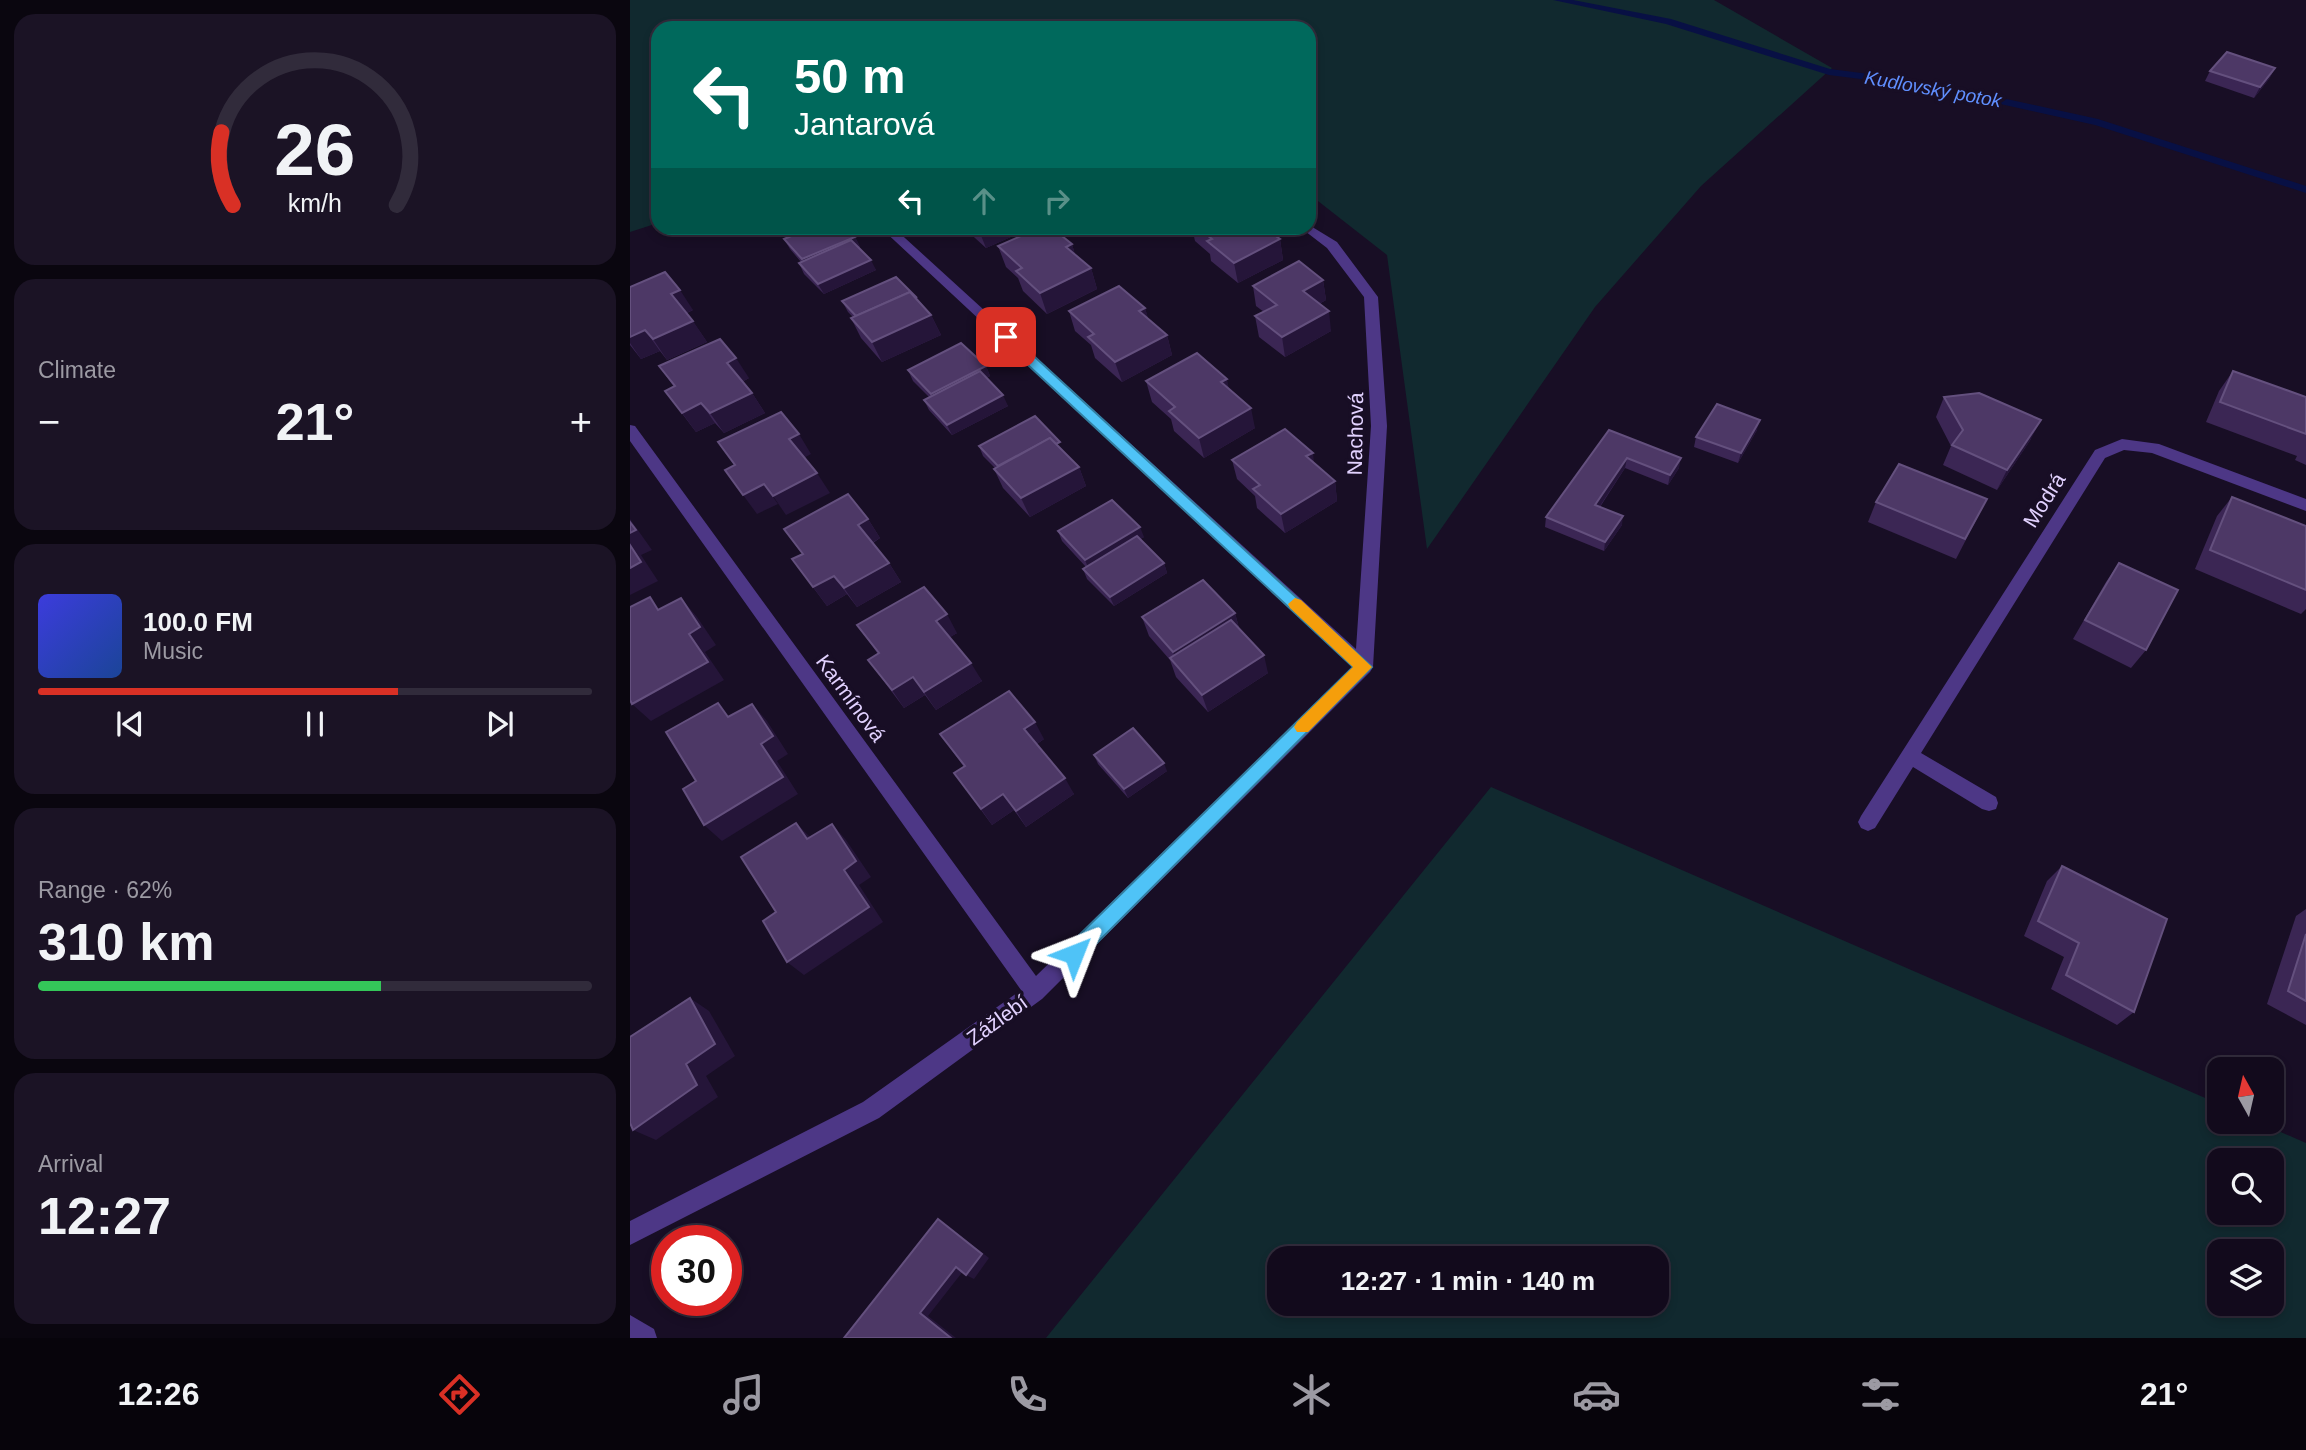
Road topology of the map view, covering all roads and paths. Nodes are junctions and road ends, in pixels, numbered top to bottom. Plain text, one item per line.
1 (1316, 234) edge
2 (895, 235) edge
3 (630, 430) edge
4 (2306, 505) edge
5 (1364, 667) junction
6 (1910, 756) junction
7 (1989, 803) dead end
8 (1867, 822) dead end
9 (1035, 992) junction
10 (630, 1233) edge
11 (630, 1327) edge
12 (645, 1338) edge

1 - 5 street, Nachová
2 - 5 street
3 - 9 street, Karmínová
4 - 6 street, Modrá
5 - 9 street, Zážlebí
6 - 7 street
6 - 8 street, Modrá
9 - 10 street, Zážlebí
11 - 12 street

